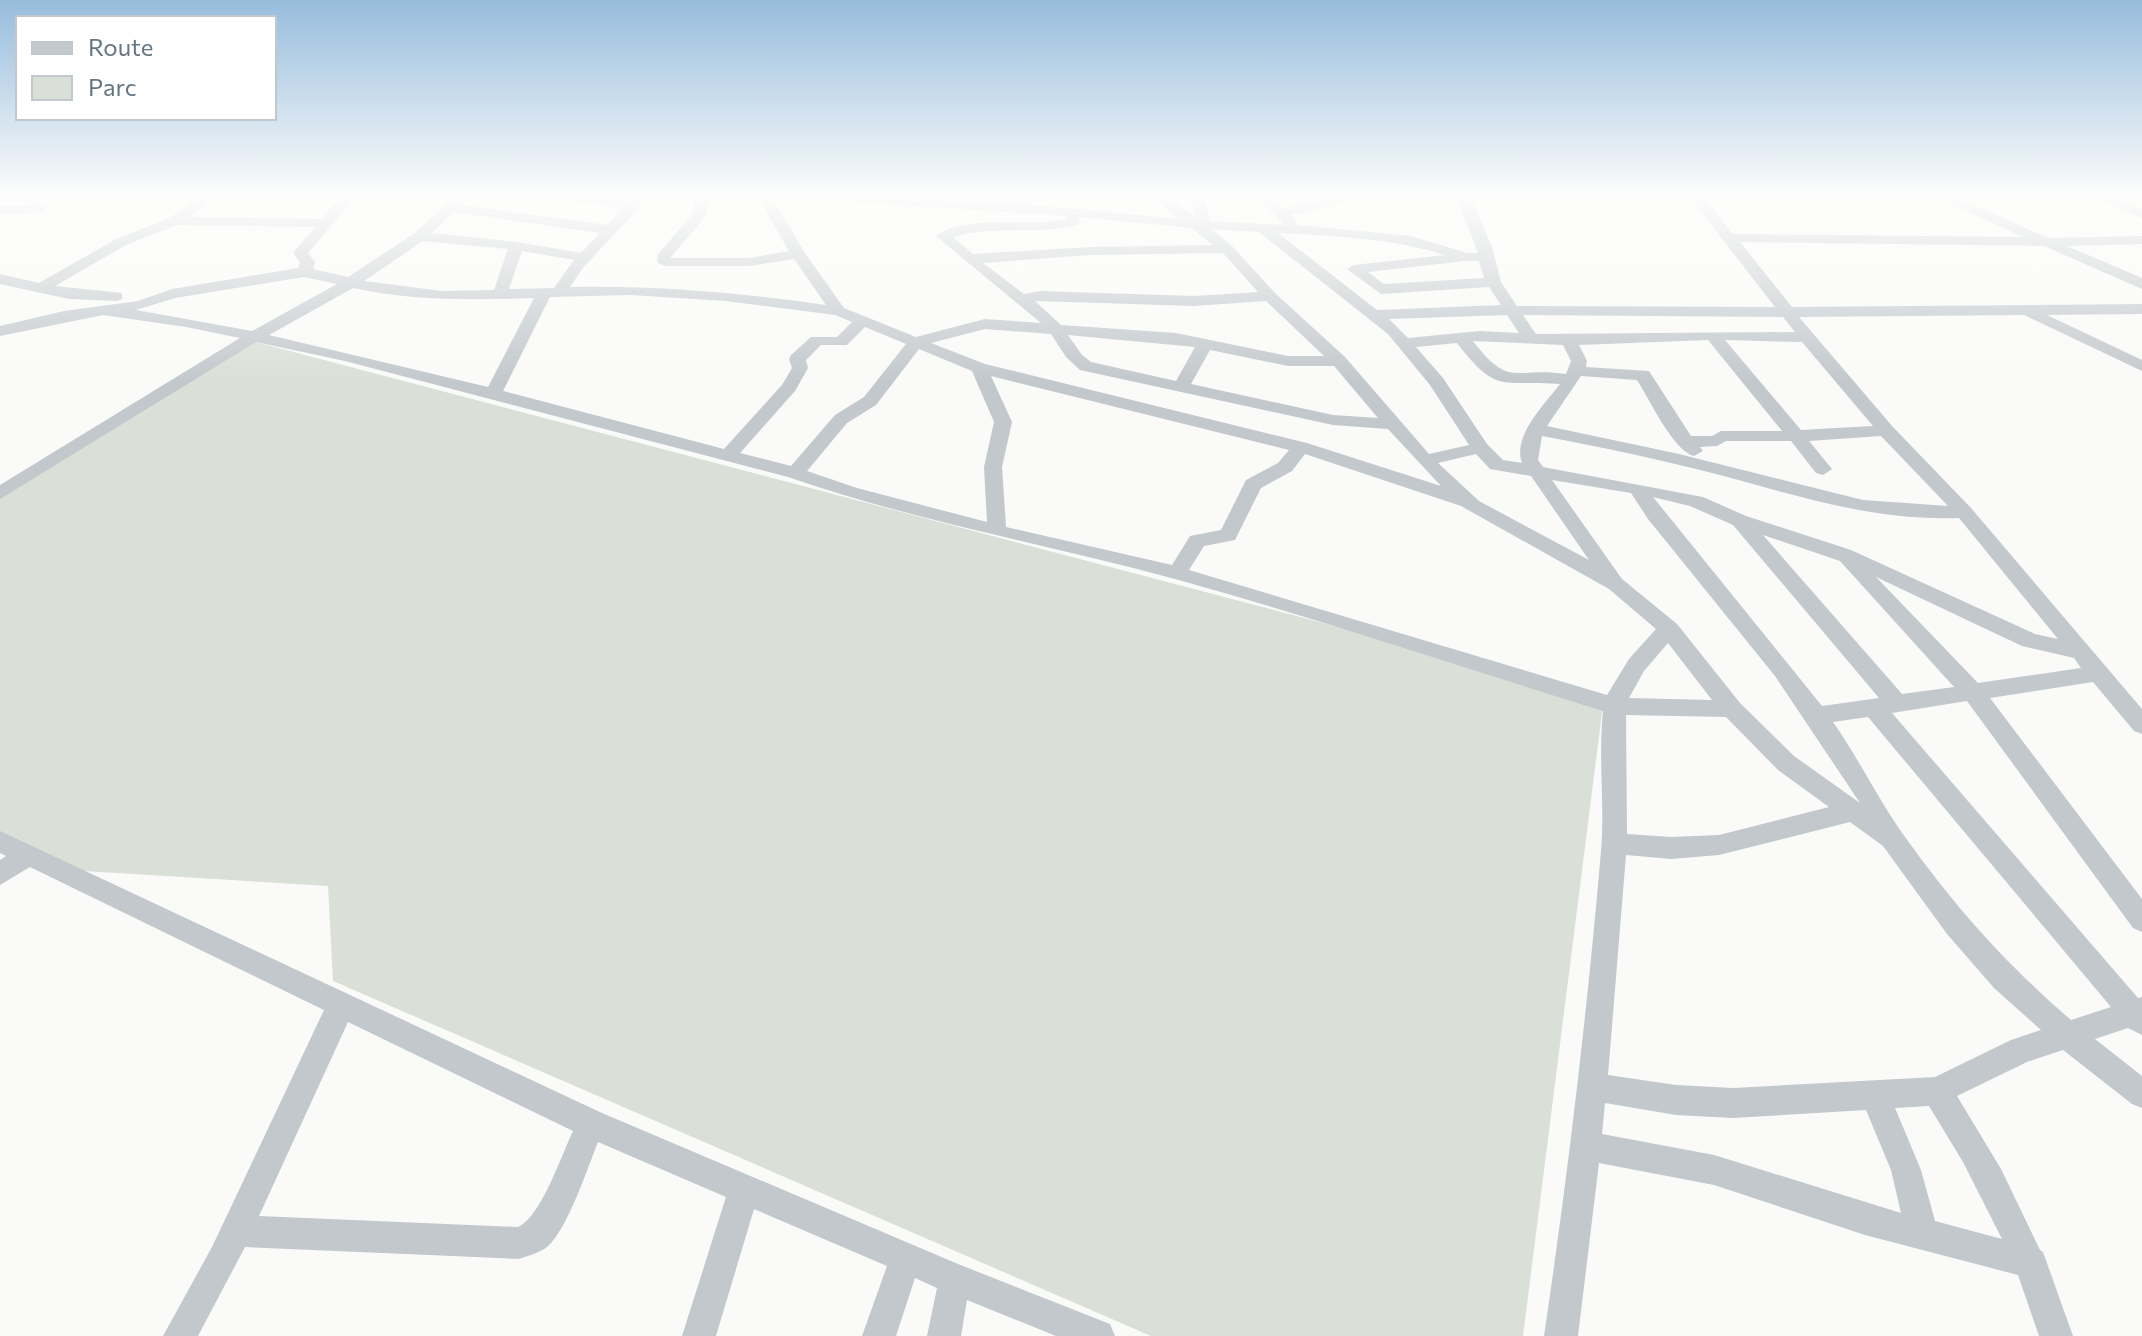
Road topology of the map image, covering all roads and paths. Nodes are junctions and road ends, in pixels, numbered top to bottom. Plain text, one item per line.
1 (93, 258) edge
2 (305, 258) edge
3 (386, 258) edge
4 (513, 258) edge
5 (587, 258) edge
6 (663, 258) edge
7 (771, 258) edge
8 (801, 258) edge
9 (980, 258) edge
10 (1236, 258) edge
11 (1301, 258) edge
12 (1454, 258) edge
13 (1485, 258) edge
14 (1747, 258) edge
15 (2083, 258) edge
16 (970, 259) joint
17 (304, 272) junction
18 (0, 279) edge
19 (1493, 282) junction
20 (348, 283) junction
21 (2142, 284) edge
22 (43, 287) junction
23 (552, 292) junction
24 (172, 294) junction
25 (500, 294) junction
26 (1270, 296) junction
27 (1025, 298) junction
28 (2142, 309) edge
29 (99, 310) junction
30 (1514, 310) junction
31 (2025, 310) junction
32 (838, 311) junction
33 (1789, 312) junction
34 (1374, 315) junction
35 (1185, 320) junction
36 (862, 321) junction
37 (1057, 329) junction
38 (0, 331) edge
39 (1712, 335) junction
40 (253, 337) junction
41 (1461, 337) junction
42 (1530, 337) junction
43 (1807, 337) junction
44 (1569, 340) junction
45 (916, 342) junction
46 (1205, 343) junction
47 (1405, 343) junction
48 (1339, 361) junction
49 (2142, 366) edge
50 (979, 368) junction
51 (1574, 376) junction
52 (1181, 387) junction
53 (493, 394) junction
54 (1392, 424) junction
55 (1536, 429) junction
56 (1886, 430) junction
57 (1798, 436) junction
58 (1686, 442) junction
59 (1301, 447) junction
60 (1480, 448) junction
61 (727, 456) junction
62 (1425, 461) junction
63 (1699, 464) junction
64 (1823, 469) dead end
65 (1539, 472) junction
66 (795, 473) junction
67 (1637, 488) junction
68 (0, 493) edge
69 (1472, 505) junction
70 (1964, 512) junction
71 (1739, 520) junction
72 (997, 531) junction
73 (1844, 555) junction
74 (1177, 573) junction
75 (1616, 584) junction
76 (1669, 629) junction
77 (2082, 652) junction
78 (2099, 673) junction
79 (1972, 691) junction
80 (1615, 706) junction
81 (1886, 706) junction
82 (1732, 709) junction
83 (1816, 716) junction
84 (2142, 725) edge
85 (1851, 812) junction
86 (1892, 839) junction
87 (0, 841) edge
88 (1615, 844) junction
89 (29, 854) junction
90 (0, 874) edge
91 (2142, 920) edge
92 (342, 1003) junction
93 (2139, 1015) edge
94 (2067, 1035) junction
95 (1590, 1086) junction
96 (1937, 1091) junction
97 (1874, 1093) junction
98 (2142, 1094) edge
99 (591, 1124) junction
100 (1587, 1146) junction
101 (744, 1189) junction
102 (235, 1231) junction
103 (1922, 1234) junction
104 (906, 1257) junction
105 (2032, 1263) junction
106 (955, 1279) junction
107 (1087, 1334) edge
108 (180, 1336) edge
109 (699, 1336) edge
110 (879, 1336) edge
111 (944, 1336) edge
112 (1561, 1336) edge
113 (2056, 1336) edge

1 - 22 street
2 - 17 street
3 - 20 street
4 - 25 street
5 - 23 street
6 - 7 street
8 - 32 street
9 - 16 street
10 - 26 street
11 - 34 street
12 - 19 street
13 - 19 street
14 - 33 street
15 - 21 street
16 - 27 street
17 - 20 street
17 - 24 street
18 - 22 street
19 - 30 street
20 - 25 street
20 - 40 street
22 - 24 street
23 - 25 street
23 - 32 street
23 - 53 street
24 - 29 street
26 - 35 street
26 - 48 street
27 - 35 street
27 - 37 street
28 - 31 street
29 - 38 street
29 - 40 street
30 - 33 street
30 - 34 street
30 - 42 street
31 - 33 street
31 - 49 street
32 - 36 street
33 - 43 street
34 - 47 street
35 - 37 street
35 - 46 street
36 - 45 street
36 - 61 street
37 - 45 street
37 - 52 street
39 - 43 street
39 - 44 street
39 - 57 street
40 - 53 street
40 - 68 street
41 - 42 street
41 - 47 street
41 - 51 street
42 - 44 street
43 - 56 street
44 - 51 street
45 - 50 street
45 - 66 street
46 - 48 street
46 - 52 street
47 - 60 street
48 - 54 street
50 - 59 street
50 - 72 street
51 - 55 street
51 - 58 street
52 - 54 street
53 - 61 street
54 - 62 street
55 - 63 street
55 - 65 street
56 - 57 street
56 - 70 street
57 - 58 street
57 - 64 street
58 - 63 street
59 - 69 street
59 - 74 street
60 - 62 street
60 - 65 street
61 - 66 street
62 - 69 street
63 - 70 street
65 - 67 street
65 - 75 street
66 - 72 street
67 - 71 street
67 - 83 street
69 - 75 street
70 - 77 street
71 - 73 street
71 - 81 street
72 - 74 street
73 - 77 street
73 - 79 street
74 - 80 street
75 - 76 street
76 - 80 street
76 - 82 street
77 - 78 street
78 - 79 street
78 - 84 street
79 - 81 street
79 - 91 street
80 - 82 street
80 - 88 street
81 - 83 street
81 - 93 street
82 - 85 street
83 - 86 street
85 - 86 street
85 - 88 street
86 - 94 street
87 - 89 street
88 - 95 street
89 - 90 street
89 - 92 street
92 - 99 street
92 - 102 street
93 - 94 street
94 - 96 street
94 - 98 street
95 - 97 street
95 - 100 street
96 - 97 street
96 - 105 street
97 - 103 street
99 - 101 street
99 - 102 street
100 - 103 street
100 - 112 street
101 - 104 street
101 - 109 street
102 - 108 street
103 - 105 street
104 - 106 street
104 - 110 street
105 - 113 street
106 - 107 street
106 - 111 street

